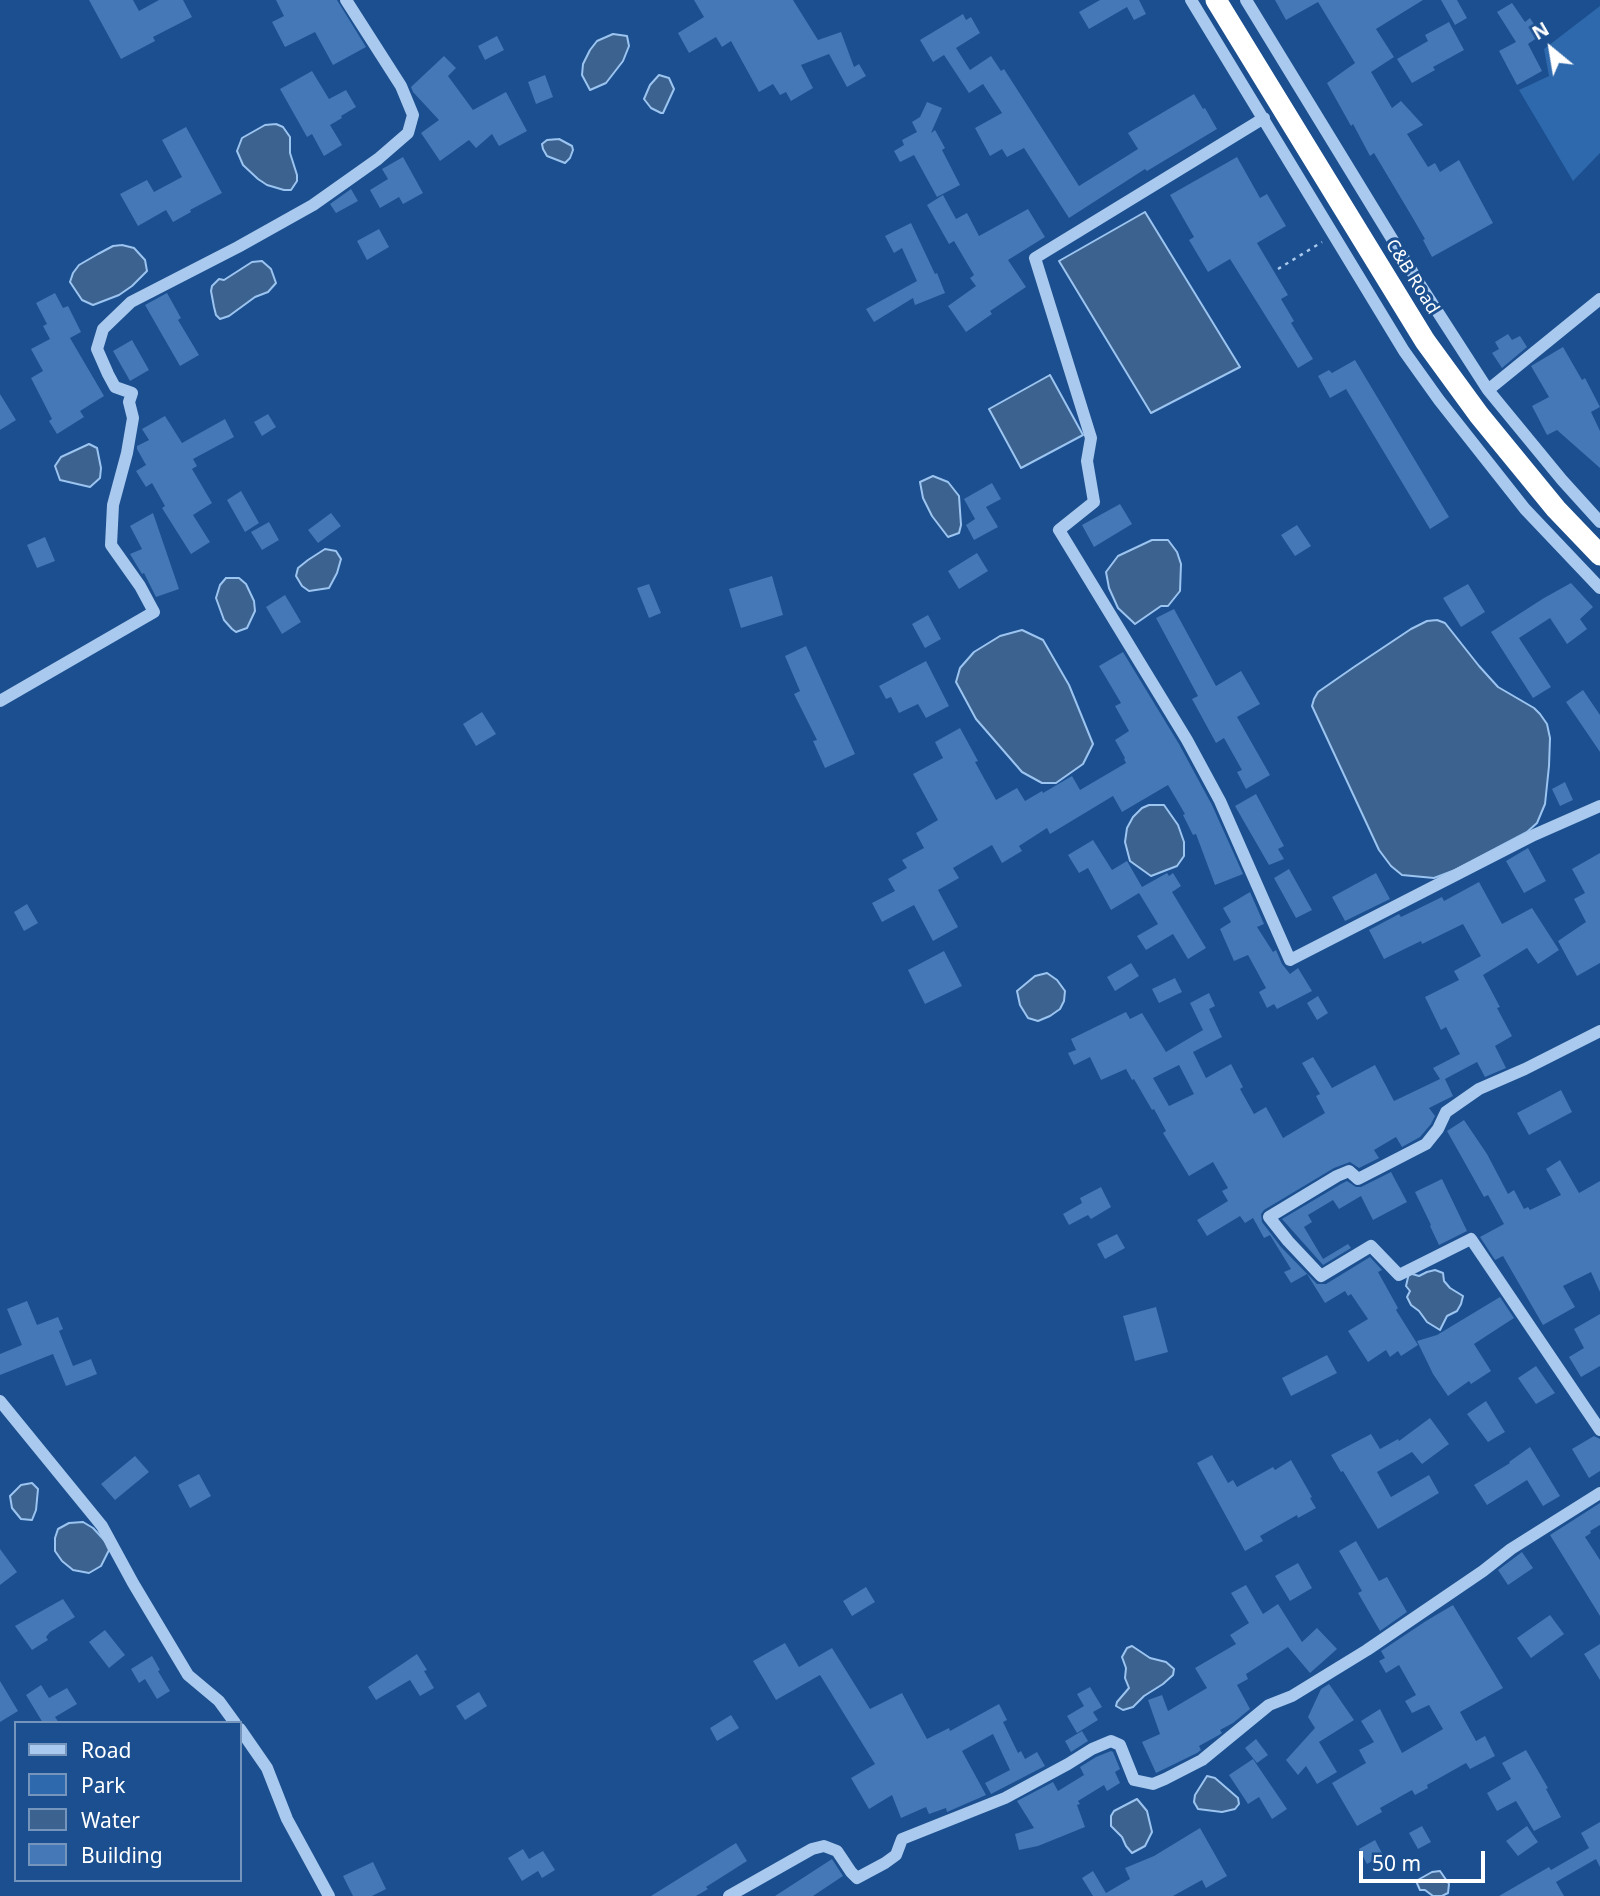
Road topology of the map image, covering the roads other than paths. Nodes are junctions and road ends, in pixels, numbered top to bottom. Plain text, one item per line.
1 (346, 0) edge
2 (1191, 0) edge
3 (1216, 0) edge
4 (1246, 0) edge
5 (1264, 118) junction
6 (1600, 299) edge
7 (1488, 390) junction
8 (1600, 522) edge
9 (1600, 555) edge
10 (1600, 587) edge
11 (0, 701) edge
12 (1600, 806) edge
13 (1600, 1031) edge
14 (0, 1401) edge
15 (1600, 1430) edge
16 (1600, 1493) edge
17 (234, 1721) edge
18 (242, 1732) edge
19 (329, 1896) edge
20 (729, 1896) edge

1 - 11 street
2 - 5 street
3 - 9 highway, C&B Road
4 - 7 street
5 - 10 street
5 - 12 street
6 - 7 street
7 - 8 street
13 - 15 street
14 - 17 street
16 - 20 street
18 - 19 street

